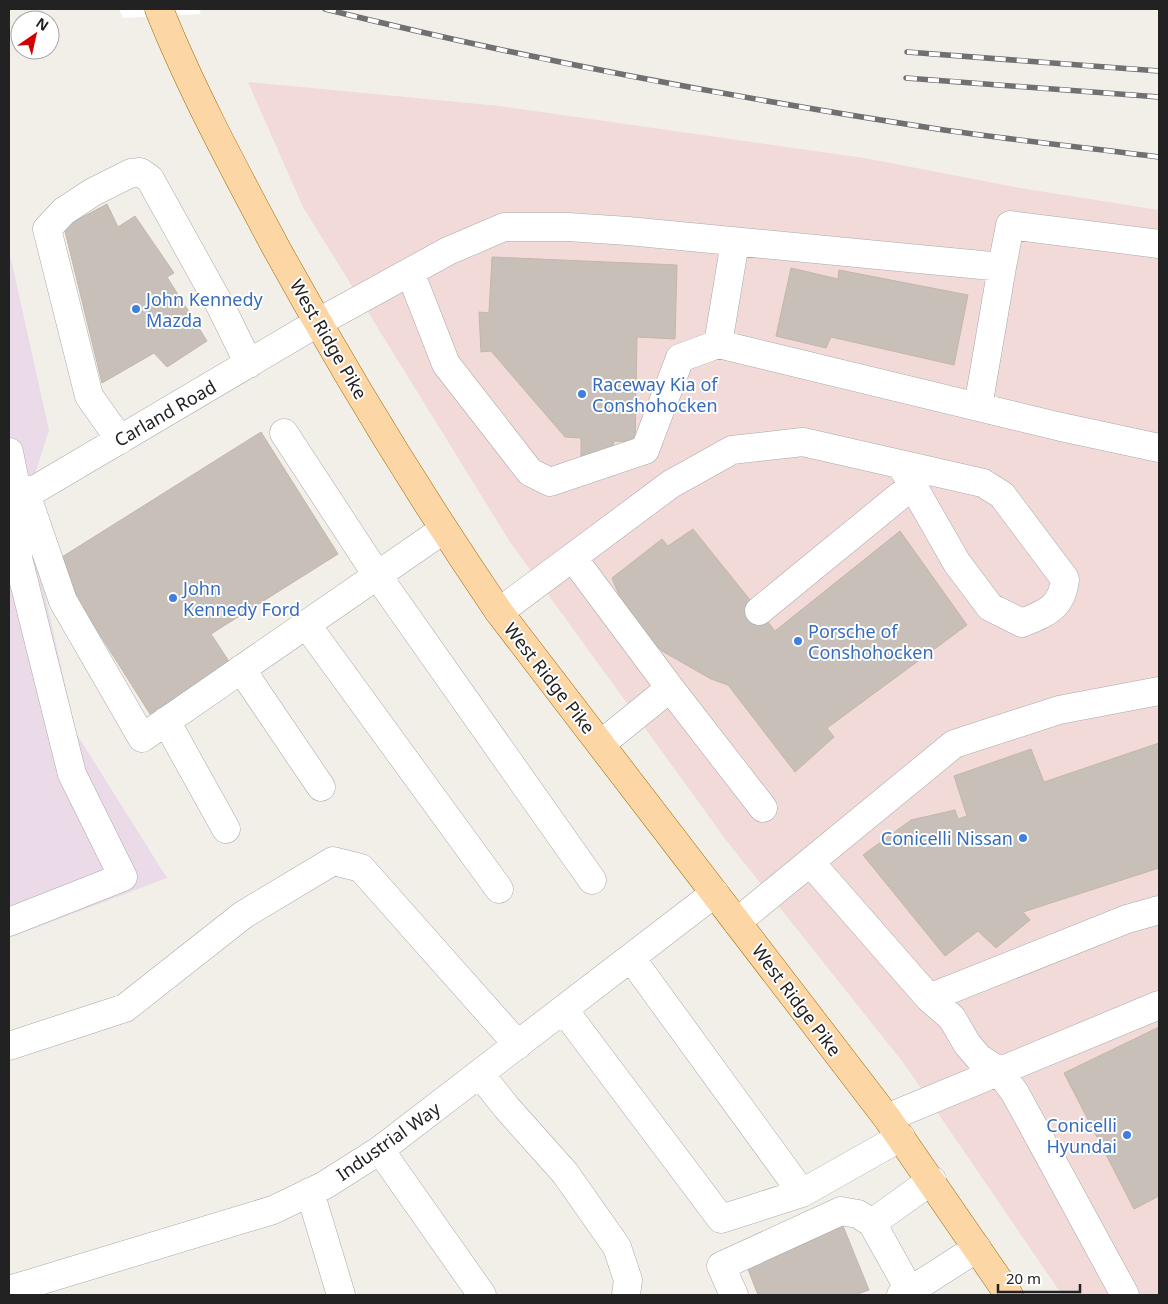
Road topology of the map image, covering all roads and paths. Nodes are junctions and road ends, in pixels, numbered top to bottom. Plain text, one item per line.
1 (161, 12) edge
2 (735, 242) junction
3 (1159, 244) edge
4 (1002, 267) junction
5 (410, 272) junction
6 (317, 323) junction
7 (718, 344) junction
8 (249, 364) junction
9 (978, 407) junction
10 (284, 433) dead end
11 (120, 440) junction
12 (1159, 448) edge
13 (9, 452) edge
14 (907, 475) junction
15 (15, 494) edge
16 (443, 530) junction
17 (573, 558) junction
18 (377, 575) junction
19 (759, 611) dead end
20 (499, 612) junction
21 (306, 624) junction
22 (242, 669) junction
23 (670, 688) junction
24 (1159, 691) edge
25 (166, 721) junction
26 (601, 744) junction
27 (321, 787) dead end
28 (762, 808) dead end
29 (226, 829) dead end
30 (810, 862) junction
31 (592, 880) dead end
32 (499, 889) dead end
33 (715, 893) junction
34 (1159, 910) edge
35 (9, 922) edge
36 (737, 922) junction
37 (632, 958) junction
38 (929, 998) junction
39 (1159, 1005) edge
40 (564, 1010) junction
41 (518, 1045) junction
42 (9, 1046) edge
43 (999, 1071) junction
44 (480, 1074) junction
45 (894, 1127) junction
46 (380, 1150) junction
47 (932, 1180) junction
48 (310, 1192) junction
49 (802, 1193) junction
50 (872, 1223) junction
51 (977, 1248) junction
52 (9, 1290) edge
53 (905, 1293) edge
54 (341, 1295) edge
55 (482, 1295) edge
56 (626, 1295) edge
57 (734, 1295) edge
58 (1010, 1295) edge
59 (1125, 1295) edge

1 - 6 main road, West Ridge Pike
2 - 4 street, Carland Road
2 - 5 street, Carland Road
2 - 7 street
3 - 4 street
4 - 9 street
5 - 6 street, Carland Road
5 - 7 street
6 - 8 street, Carland Road
6 - 16 main road, West Ridge Pike
7 - 9 street
8 - 11 street, Carland Road
8 - 11 street
9 - 12 street
10 - 18 street
11 - 15 street, Carland Road
13 - 15 street
14 - 14 street
14 - 17 street
14 - 19 street
15 - 25 street
15 - 35 street
16 - 18 street
16 - 20 main road, West Ridge Pike
17 - 20 street
17 - 23 street
18 - 21 street
18 - 31 street
20 - 26 main road, West Ridge Pike
21 - 22 street
21 - 32 street
22 - 25 street
22 - 27 street
23 - 26 street
23 - 28 street
24 - 30 street
25 - 29 street
26 - 33 main road, West Ridge Pike
30 - 36 street
30 - 38 street
33 - 36 main road, West Ridge Pike
33 - 37 street, Industrial Way
34 - 38 street
36 - 45 main road, West Ridge Pike
37 - 40 street, Industrial Way
37 - 49 street
38 - 43 street
39 - 43 street
40 - 41 street, Industrial Way
40 - 49 street
41 - 42 street
41 - 44 street, Industrial Way
43 - 45 street
43 - 59 street
44 - 46 street, Industrial Way
44 - 56 street
45 - 47 main road, West Ridge Pike
45 - 49 street
46 - 48 street, Industrial Way
46 - 55 street
47 - 50 street
47 - 51 main road, West Ridge Pike
48 - 52 street, Industrial Way
48 - 54 street
50 - 53 street
50 - 57 street
51 - 53 street
51 - 58 main road, West Ridge Pike

